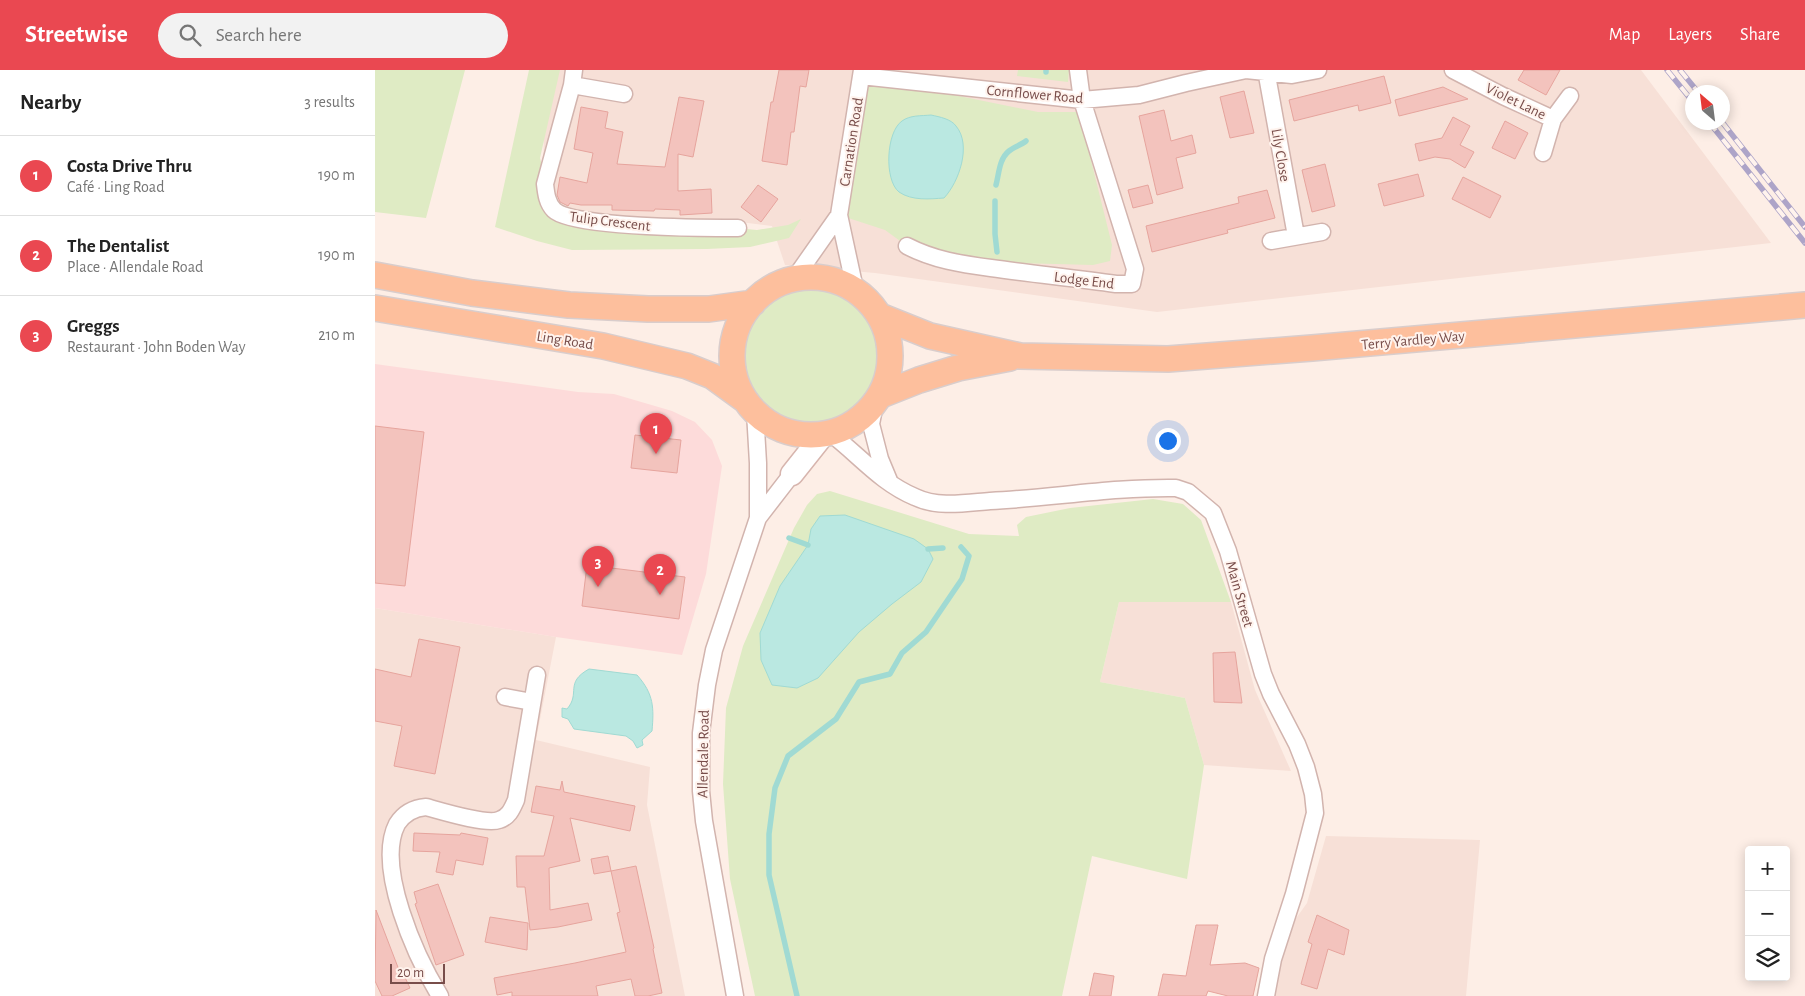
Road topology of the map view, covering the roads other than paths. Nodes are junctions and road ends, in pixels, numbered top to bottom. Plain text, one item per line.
1 (1078, 70) edge
2 (1318, 70) edge
3 (1453, 70) edge
4 (1267, 72) edge
5 (862, 73) edge
6 (573, 77) edge
7 (624, 94) dead end
8 (1570, 96) dead end
9 (1081, 100) junction
10 (1553, 119) junction
11 (1543, 153) dead end
12 (839, 215) junction
13 (738, 228) dead end
14 (1322, 232) dead end
15 (1296, 236) junction
16 (1271, 241) dead end
17 (907, 246) dead end
18 (375, 275) edge
19 (794, 279) junction
20 (855, 289) junction
21 (753, 302) junction
22 (1802, 306) edge
23 (375, 308) edge
24 (880, 316) junction
25 (1020, 356) junction
26 (878, 400) junction
27 (750, 406) junction
28 (827, 434) junction
29 (792, 474) joint
30 (890, 483) junction
31 (758, 518) junction
32 (537, 675) dead end
33 (505, 697) dead end
34 (532, 702) junction
35 (440, 996) edge
36 (735, 996) edge
37 (1266, 996) edge

1 - 9 street, Lodge End
2 - 4 street
3 - 10 street, Violet Lane
4 - 9 street, Cornflower Road
4 - 15 street, Lily Close
5 - 9 street, Cornflower Road
5 - 12 street, Carnation Road
6 - 7 street, Tulip Crescent
6 - 13 street, Tulip Crescent
8 - 10 street, Violet Lane
9 - 17 street, Lodge End
10 - 11 street, Violet Lane
12 - 19 street, Carnation Road
12 - 20 street, Carnation Road
14 - 15 street
15 - 16 street
18 - 21 main road
19 - 20 main road
19 - 21 main road
20 - 24 main road
21 - 27 main road
22 - 25 main road, Terry Yardley Way
23 - 27 main road, Ling Road
24 - 25 main road, Terry Yardley Way
24 - 26 main road
25 - 26 main road, Terry Yardley Way
26 - 28 main road
26 - 30 street
27 - 28 main road
27 - 31 street, Allendale Road
28 - 29 street, Allendale Road
28 - 30 street, Main Street
29 - 31 street, Allendale Road
30 - 37 street, Main Street
31 - 36 street, Allendale Road
32 - 34 street
33 - 34 street
34 - 35 street

